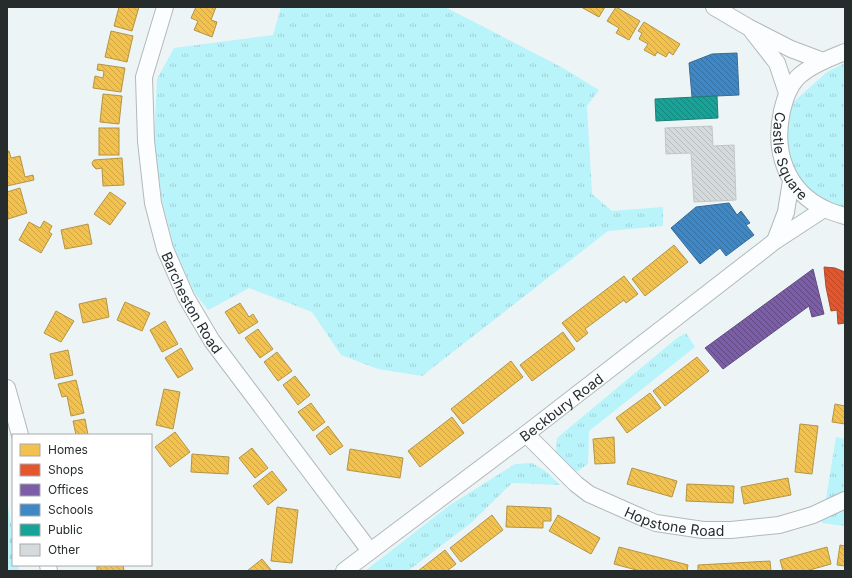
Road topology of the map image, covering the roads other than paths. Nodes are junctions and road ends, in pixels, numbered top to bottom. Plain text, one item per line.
1 (165, 7) edge
2 (714, 7) edge
3 (748, 27) junction
4 (845, 52) edge
5 (823, 61) junction
6 (787, 93) junction
7 (791, 181) junction
8 (824, 209) junction
9 (845, 216) edge
10 (776, 241) junction
11 (7, 388) edge
12 (20, 434) edge
13 (526, 434) junction
14 (845, 500) edge
15 (370, 551) junction
16 (344, 571) edge

1 - 15 street, Barcheston Road
2 - 3 street
3 - 5 street
3 - 6 street
4 - 5 street, Castle Square
5 - 6 street, Castle Square
6 - 7 street, Castle Square
7 - 8 street, Castle Square
7 - 10 street
8 - 9 street, Castle Square
8 - 10 street, Beckbury Road
10 - 13 street, Beckbury Road
11 - 12 street
13 - 14 street, Hopstone Road
13 - 15 street, Beckbury Road
15 - 16 street, Beckbury Road

